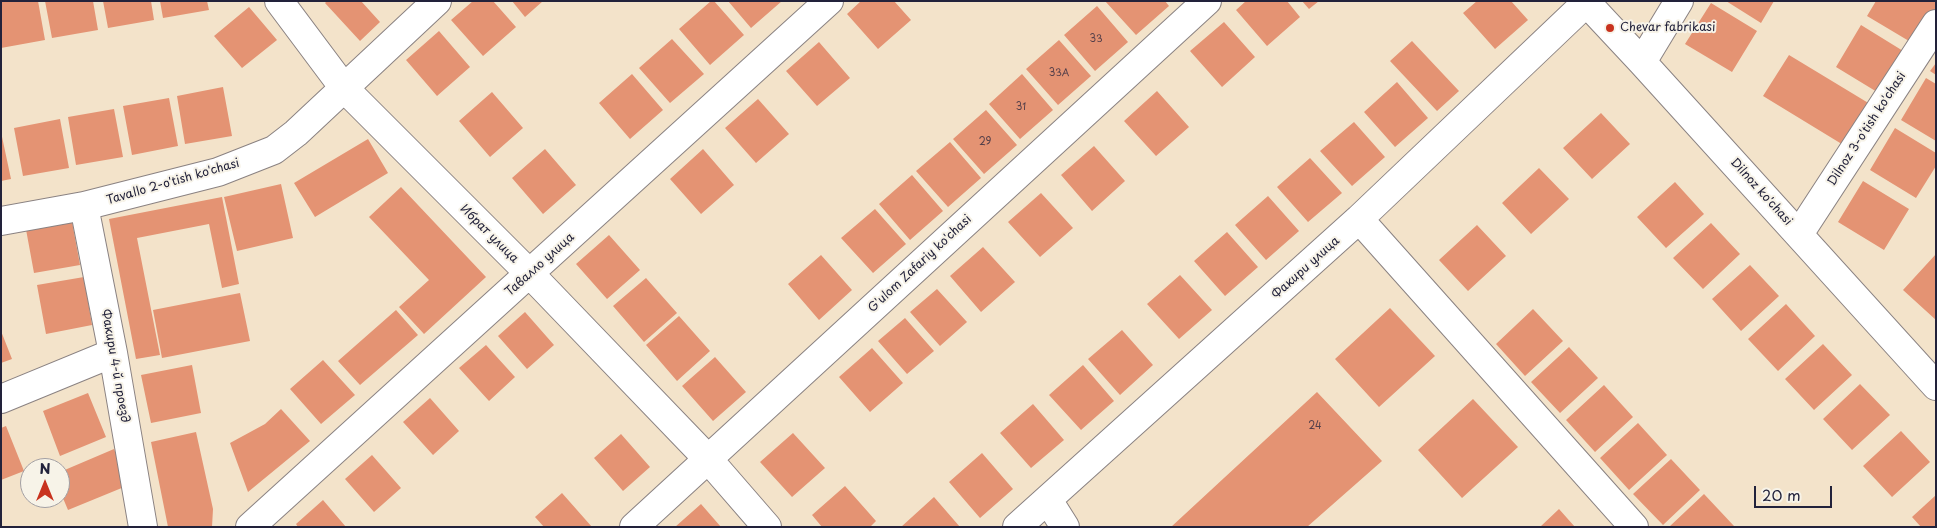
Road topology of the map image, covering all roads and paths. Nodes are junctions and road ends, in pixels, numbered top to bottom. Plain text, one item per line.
1 (279, 1) edge
2 (437, 1) edge
3 (829, 1) edge
4 (1207, 1) edge
5 (1679, 1) edge
6 (1586, 2) edge
7 (1936, 24) edge
8 (1642, 62) junction
9 (344, 88) junction
10 (84, 206) junction
11 (1359, 219) junction
12 (1, 221) edge
13 (1799, 234) junction
14 (530, 274) junction
15 (113, 353) junction
16 (1936, 386) edge
17 (1, 399) edge
18 (708, 459) junction
19 (1048, 500) junction
20 (144, 527) edge
21 (250, 527) edge
22 (634, 527) edge
23 (767, 527) edge
24 (1017, 527) edge
25 (1065, 527) edge
26 (1634, 527) edge

1 - 9 street, Ибрат улица
2 - 9 street, Tavallo 2-o'tish ko'chasi
3 - 14 street, Тавалло улица
4 - 18 street, G'ulom Zafariy ko'chasi
5 - 8 street
6 - 8 street, Dilnoz ko'chasi
6 - 11 street, Факири улица
7 - 13 street, Dilnoz 3-o'tish ko'chasi
8 - 13 street, Dilnoz ko'chasi
9 - 10 street, Tavallo 2-o'tish ko'chasi
9 - 14 street, Ибрат улица
10 - 12 street, Tavallo 2-o'tish ko'chasi
10 - 15 street, Факири 4-й проезд
11 - 19 street, Факири улица
11 - 26 street
13 - 16 street, Dilnoz ko'chasi
14 - 18 street, Ибрат улица
14 - 21 street, Тавалло улица
15 - 17 street
15 - 20 street, Факири 4-й проезд
18 - 22 street, G'ulom Zafariy ko'chasi
18 - 23 street, Ибрат улица
19 - 24 street, Факири улица
19 - 25 street

